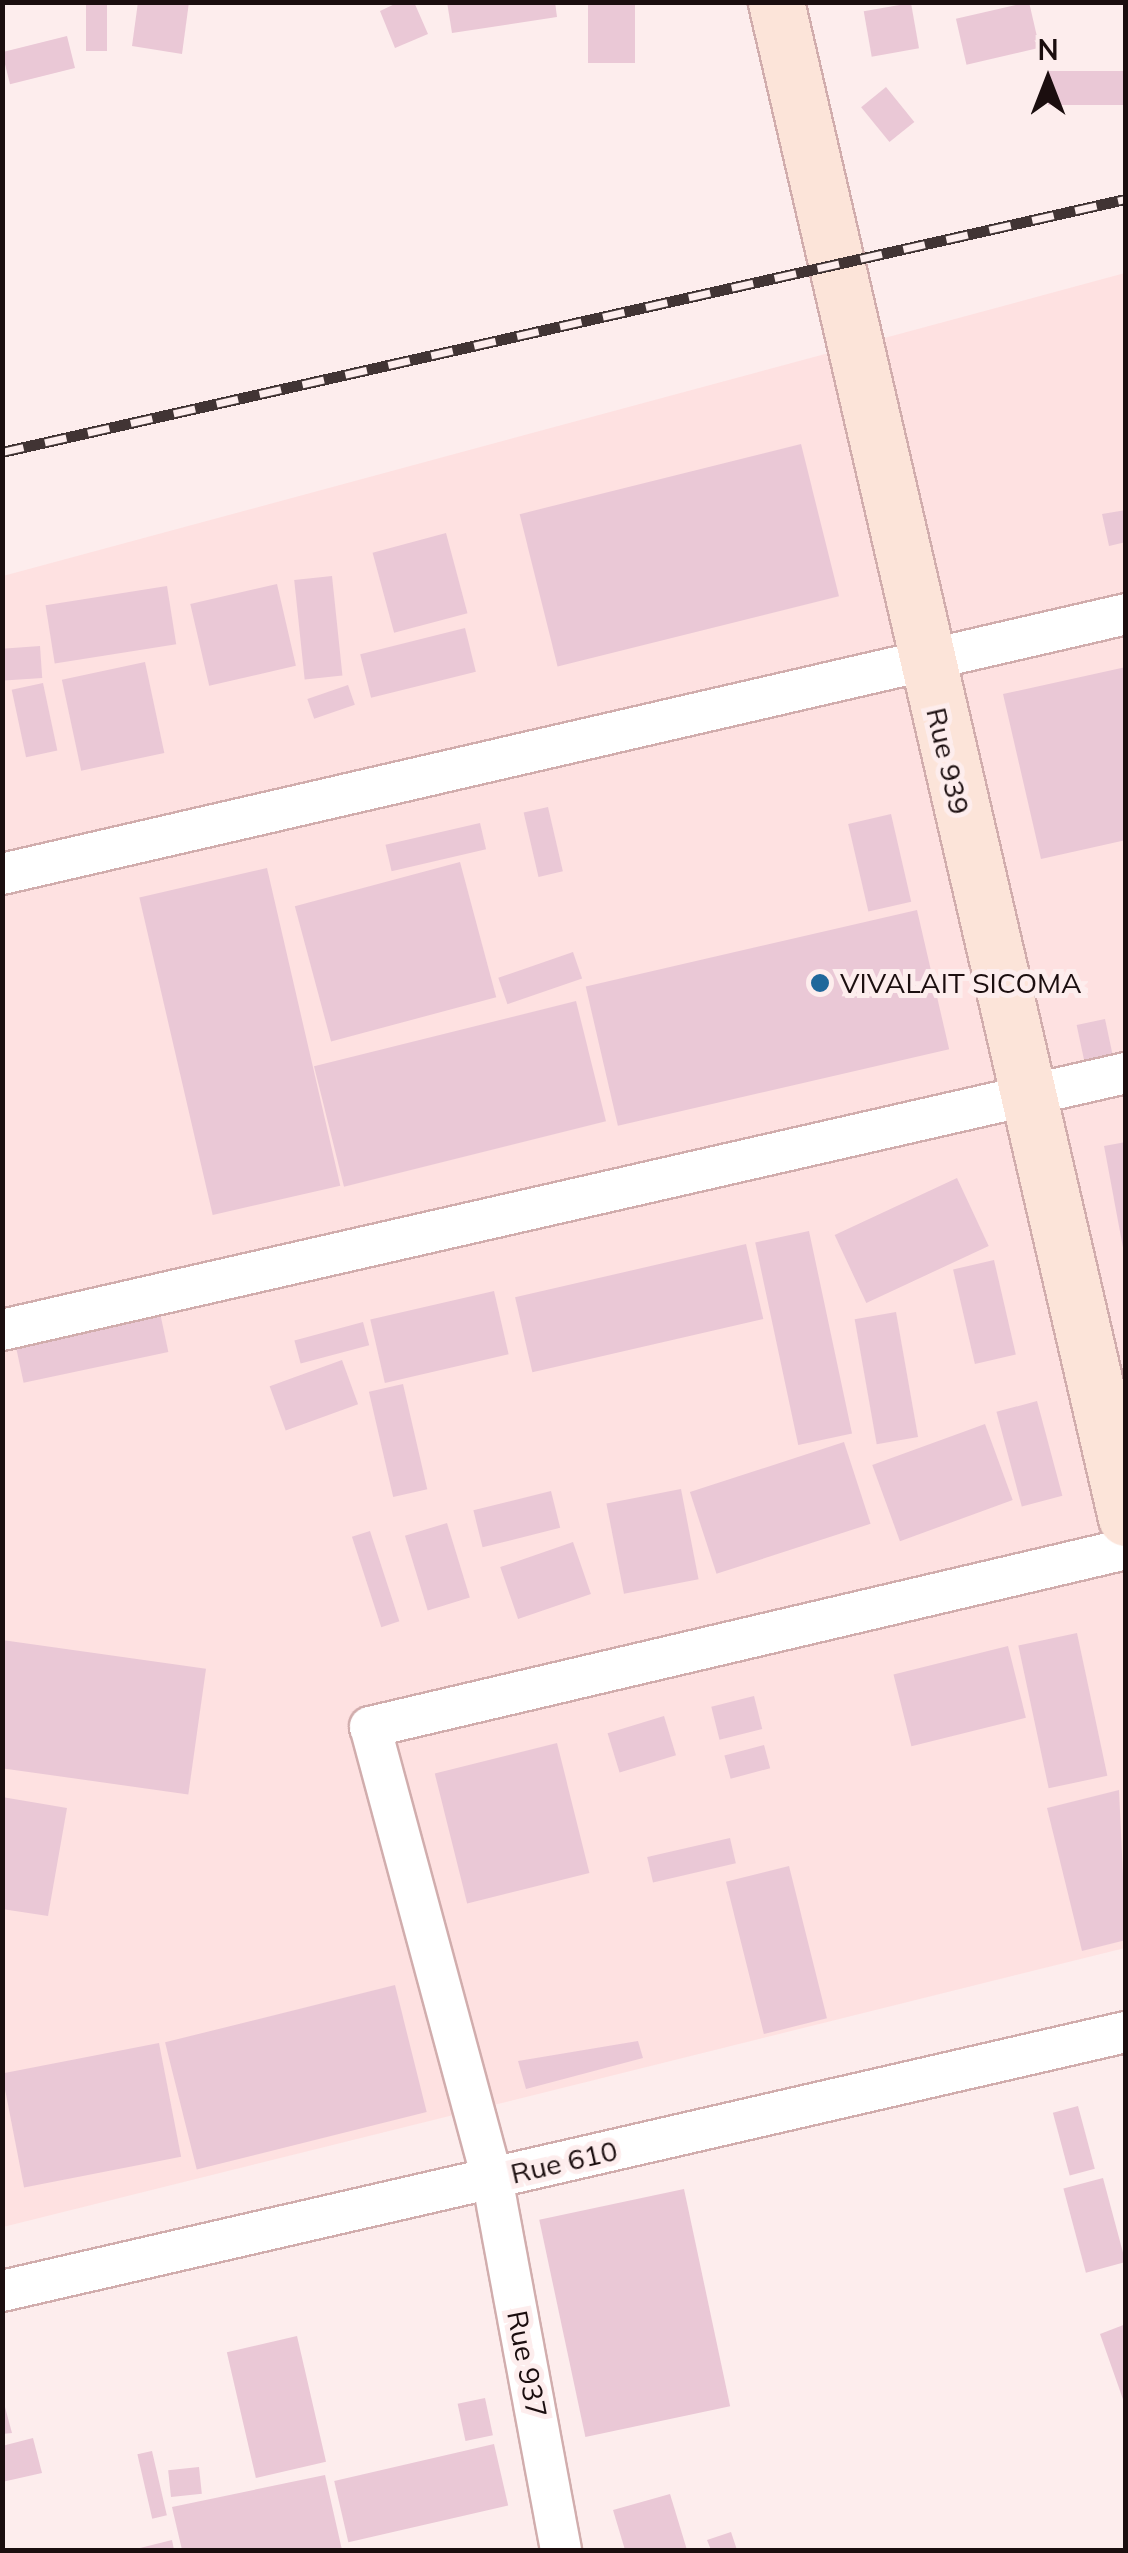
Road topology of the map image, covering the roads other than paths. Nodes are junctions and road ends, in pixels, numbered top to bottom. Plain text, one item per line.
1 (776, 2) edge
2 (1126, 614) edge
3 (925, 661) junction
4 (2, 874) edge
5 (1126, 1073) edge
6 (1026, 1095) junction
7 (2, 1330) edge
8 (1126, 1518) edge
9 (1126, 1549) edge
10 (1126, 2032) edge
11 (492, 2178) junction
12 (2, 2291) edge
13 (561, 2550) edge

1 - 3 main road, Rue 939
2 - 3 street
3 - 4 street
3 - 6 main road, Rue 939
5 - 6 street
6 - 7 street
6 - 8 main road, Rue 939
9 - 11 street, Rue 937
10 - 11 street, Rue 610
11 - 12 street, Rue 610
11 - 13 street, Rue 937

